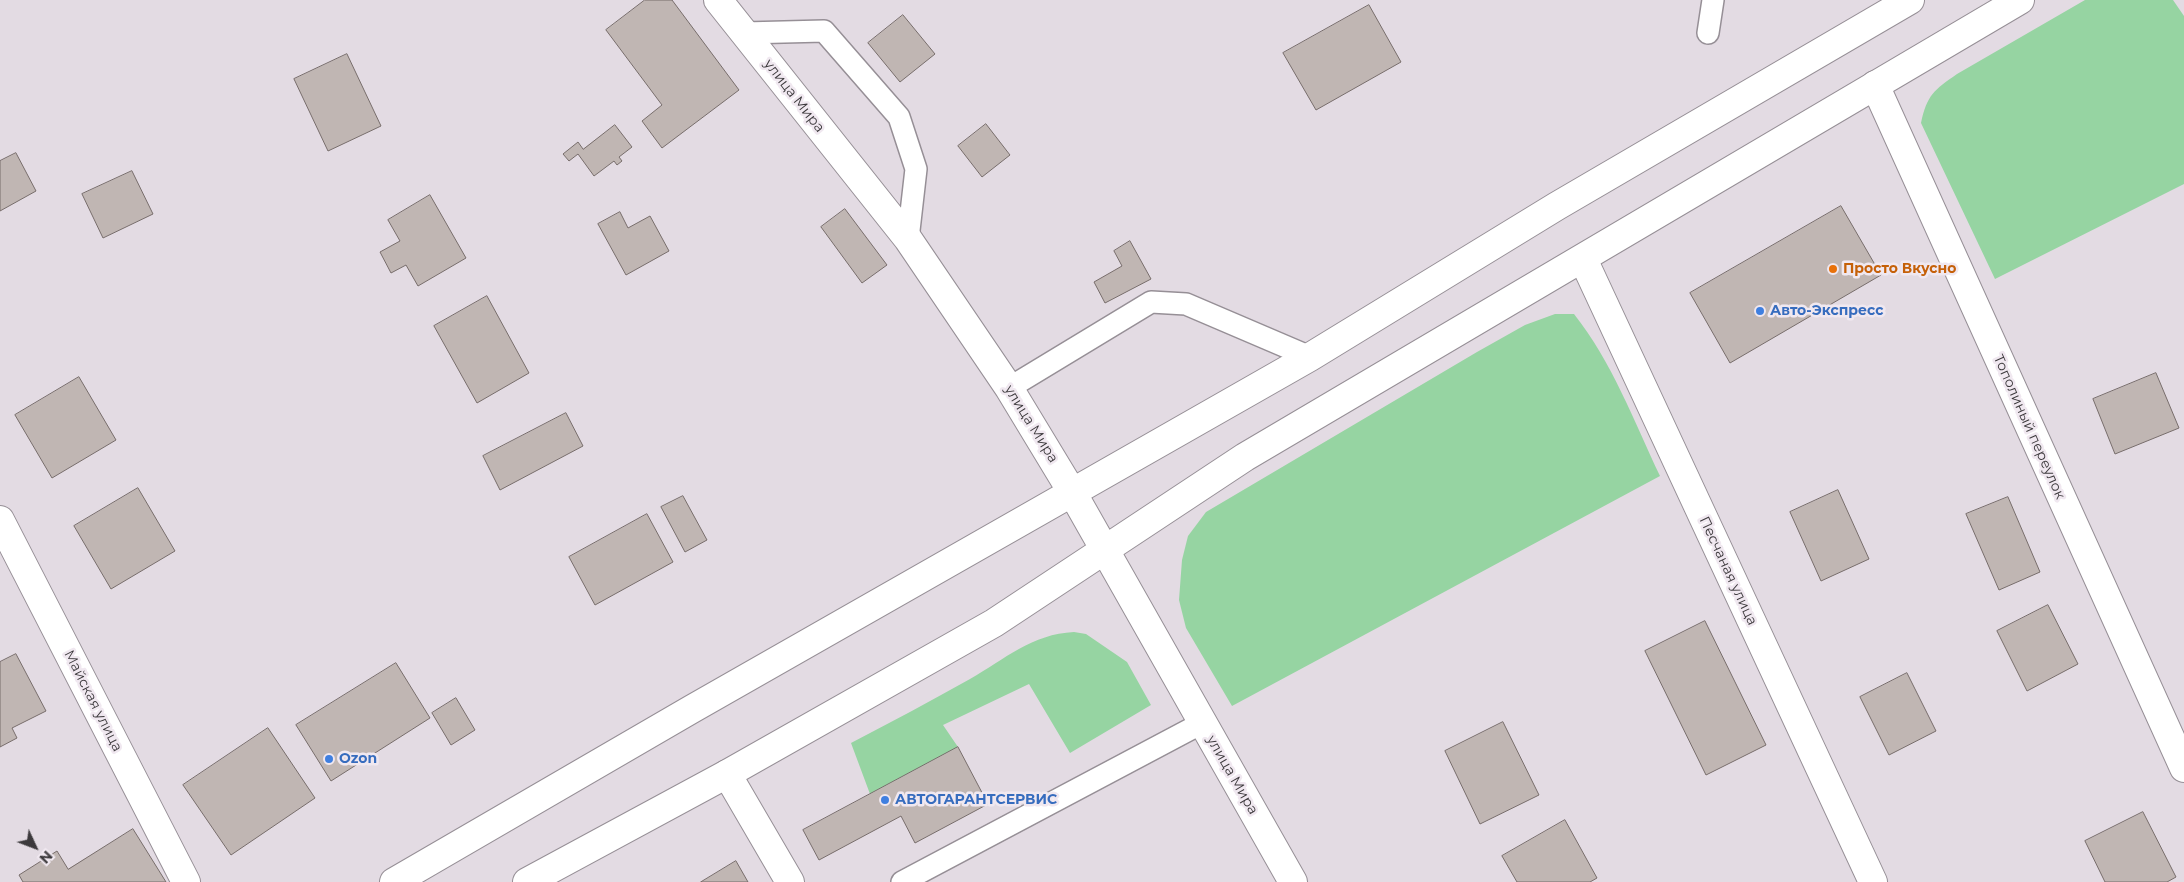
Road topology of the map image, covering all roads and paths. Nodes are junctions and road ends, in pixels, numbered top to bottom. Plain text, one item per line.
1 (718, 0) edge
2 (1713, 0) edge
3 (1910, 0) edge
4 (2020, 0) edge
5 (744, 32) junction
6 (1708, 33) dead end
7 (1875, 85) junction
8 (908, 239) junction
9 (1583, 259) junction
10 (1310, 357) junction
11 (1009, 388) junction
12 (1072, 492) junction
13 (0, 520) edge
14 (1105, 551) junction
15 (1202, 723) junction
16 (2184, 768) edge
17 (727, 774) junction
18 (186, 882) edge
19 (394, 882) edge
20 (527, 882) edge
21 (790, 882) edge
22 (902, 882) edge
23 (1293, 882) edge
24 (1873, 882) edge

1 - 5 main road, улица Мира
2 - 6 lane
3 - 10 main road
4 - 7 main road
5 - 8 main road, улица Мира
5 - 8 lane
7 - 9 main road
7 - 16 main road, Тополиный переулок
8 - 11 main road, улица Мира
9 - 14 main road
9 - 24 main road, Песчаная улица
10 - 11 lane
10 - 12 main road
11 - 12 main road, улица Мира
12 - 14 main road, улица Мира
12 - 19 main road
13 - 18 main road, Майская улица
14 - 15 main road, улица Мира
14 - 17 main road
15 - 22 lane
15 - 23 main road, улица Мира
17 - 20 main road
17 - 21 main road

